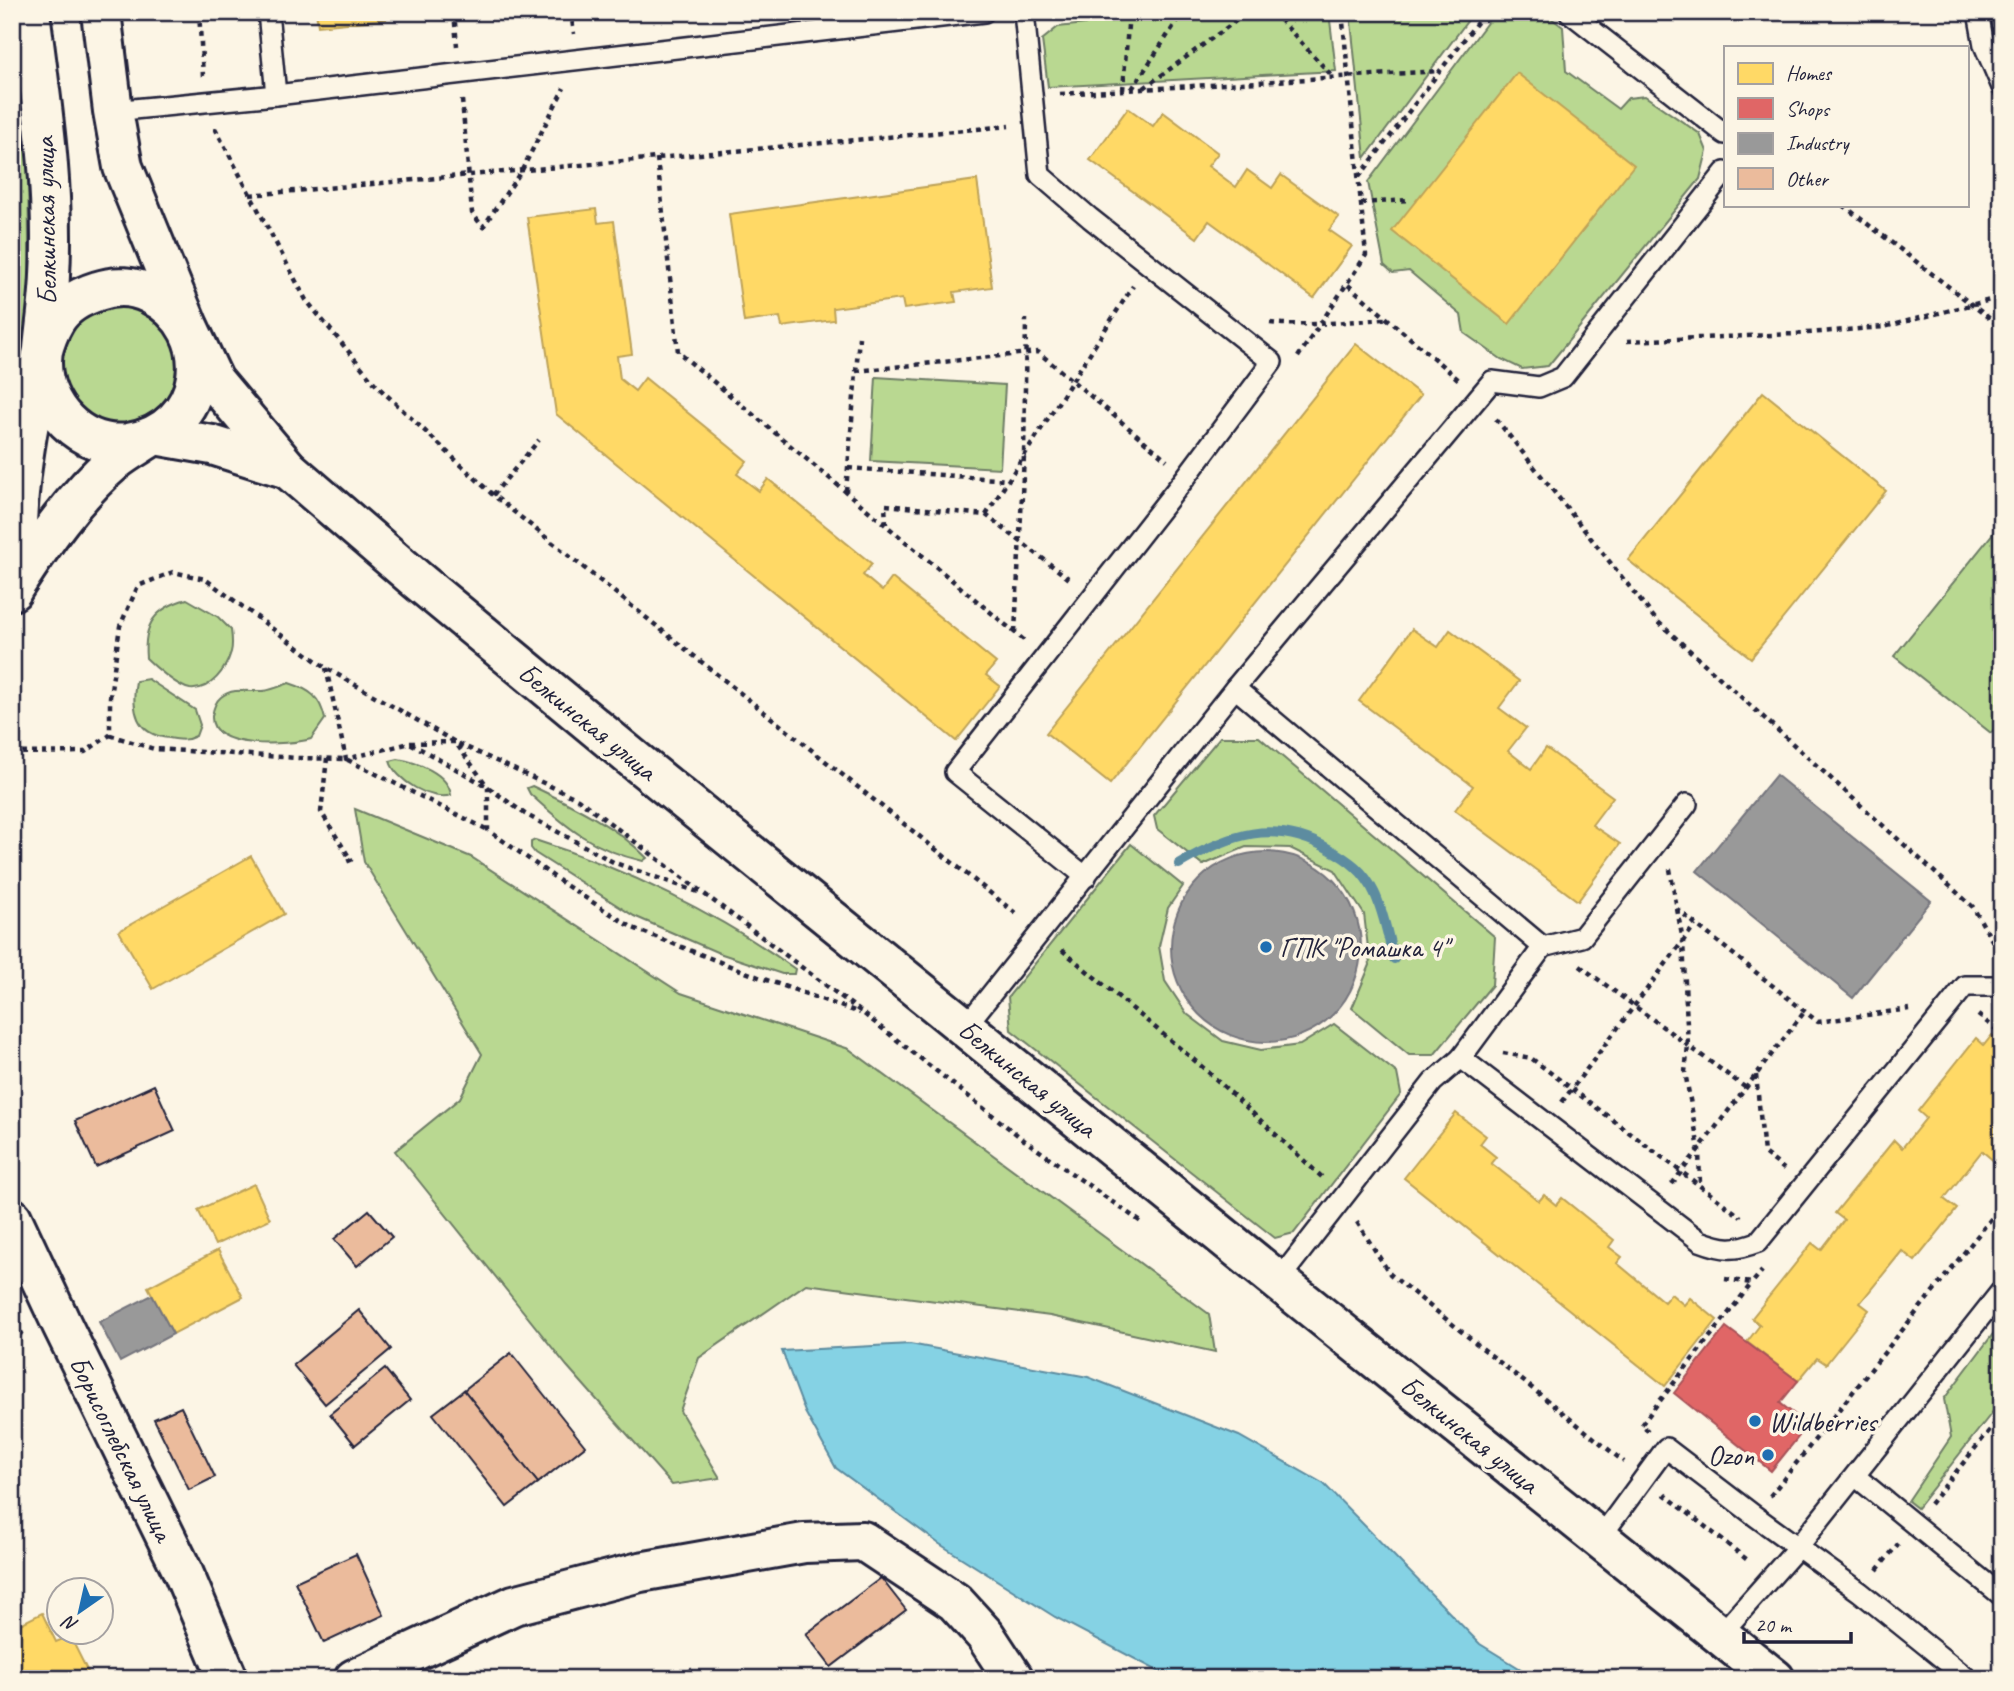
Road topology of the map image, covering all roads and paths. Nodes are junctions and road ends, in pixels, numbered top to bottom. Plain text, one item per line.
1 (30, 12) edge
2 (101, 12) edge
3 (199, 12) edge
4 (268, 12) edge
5 (454, 12) edge
6 (984, 12) edge
7 (1024, 12) edge
8 (1129, 12) edge
9 (1183, 12) edge
10 (1248, 12) edge
11 (1273, 12) edge
12 (1342, 12) edge
13 (1485, 12) edge
14 (1569, 12) edge
15 (1978, 12) edge
16 (1994, 48) edge
17 (578, 60) junction
18 (1440, 71) junction
19 (460, 74) junction
20 (1349, 76) junction
21 (1334, 78) junction
22 (26, 80) edge
23 (2002, 87) edge
24 (1144, 89) junction
25 (1123, 90) junction
26 (1131, 90) junction
27 (276, 95) junction
28 (1032, 95) junction
29 (205, 103) junction
30 (113, 111) junction
31 (1034, 124) junction
32 (1724, 133) edge
33 (657, 158) junction
34 (522, 170) junction
35 (1724, 173) edge
36 (467, 175) junction
37 (1359, 178) junction
38 (250, 195) junction
39 (1409, 200) dead end
40 (1361, 203) junction
41 (1844, 206) edge
42 (1148, 263) junction
43 (1348, 285) junction
44 (2002, 297) edge
45 (1972, 304) junction
46 (1026, 319) dead end
47 (1387, 319) junction
48 (1262, 322) dead end
49 (1322, 322) junction
50 (188, 326) junction
51 (1602, 328) junction
52 (2002, 328) edge
53 (859, 337) dead end
54 (43, 346) junction
55 (1026, 352) junction
56 (1272, 362) junction
57 (856, 371) junction
58 (1073, 379) junction
59 (1478, 397) junction
60 (155, 435) junction
61 (539, 440) dead end
62 (1024, 456) junction
63 (848, 468) junction
64 (288, 469) junction
65 (1186, 477) junction
66 (1008, 480) junction
67 (846, 492) junction
68 (493, 495) junction
69 (986, 515) junction
70 (886, 525) junction
71 (1018, 542) junction
72 (12, 590) edge
73 (1092, 596) junction
74 (1015, 633) junction
75 (1045, 657) junction
76 (326, 668) junction
77 (1235, 688) junction
78 (110, 735) junction
79 (455, 742) junction
80 (410, 743) junction
81 (12, 753) edge
82 (327, 758) junction
83 (345, 759) junction
84 (488, 787) junction
85 (1687, 804) dead end
86 (488, 830) junction
87 (1653, 848) junction
88 (346, 862) dead end
89 (1086, 877) junction
90 (705, 895) junction
91 (1677, 909) junction
92 (1695, 925) junction
93 (1040, 933) junction
94 (1683, 941) junction
95 (1544, 947) junction
96 (2002, 958) edge
97 (2002, 986) edge
98 (1950, 1004) junction
99 (1634, 1006) junction
100 (1805, 1011) junction
101 (864, 1014) junction
102 (965, 1027) junction
103 (2002, 1034) edge
104 (1688, 1046) junction
105 (1465, 1053) junction
106 (1756, 1074) junction
107 (1746, 1088) junction
108 (1572, 1089) junction
109 (1546, 1124) junction
110 (1699, 1149) junction
111 (1681, 1172) junction
112 (1804, 1185) junction
113 (1700, 1186) junction
114 (1342, 1197) junction
115 (2002, 1205) edge
116 (1654, 1206) junction
117 (1148, 1227) dead end
118 (1764, 1236) junction
119 (18, 1242) edge
120 (1714, 1277) dead end
121 (1278, 1281) junction
122 (1752, 1283) junction
123 (2002, 1290) edge
124 (1666, 1448) junction
125 (1855, 1476) junction
126 (1645, 1479) junction
127 (1755, 1516) junction
128 (1600, 1538) junction
129 (1798, 1547) junction
130 (1770, 1578) junction
131 (2002, 1596) edge
132 (1720, 1635) junction
133 (228, 1679) edge
134 (354, 1679) edge
135 (1014, 1679) edge
136 (1775, 1679) edge
137 (1968, 1679) edge

1 - 22 street, Белкинская улица
2 - 30 street, Белкинская улица
3 - 29 path
4 - 27 lane
5 - 19 path
6 - 17 lane
7 - 28 lane
8 - 25 path
9 - 26 path
10 - 24 path
11 - 21 path
12 - 20 path
13 - 18 path
14 - 32 lane
15 - 16 lane
16 - 23 lane
17 - 19 lane
17 - 34 path
18 - 20 path
18 - 37 path
19 - 27 lane
19 - 36 path
20 - 21 path
20 - 37 path
21 - 24 path
22 - 54 street, Белкинская улица
24 - 26 path
25 - 26 path
25 - 28 path
27 - 29 lane
28 - 31 lane
29 - 30 lane
29 - 38 path
30 - 50 street, Белкинская улица
31 - 33 path
31 - 42 lane
33 - 34 path
33 - 67 path
34 - 36 path
34 - 36 path
35 - 51 lane
36 - 38 path
37 - 40 path
38 - 68 path
39 - 40 path
40 - 43 path
41 - 45 path
42 - 56 lane
42 - 58 path
43 - 47 path
43 - 49 path
44 - 45 path
45 - 51 path
45 - 52 path
46 - 55 path
47 - 49 path
47 - 59 path
48 - 49 path
49 - 56 path
50 - 54 street, Белкинская улица
50 - 60 street, Белкинская улица
50 - 64 street, Белкинская улица
51 - 59 lane
53 - 57 path
54 - 60 street, Белкинская улица
54 - 72 street
55 - 57 path
55 - 58 path
55 - 62 path
56 - 65 lane
57 - 63 path
58 - 62 path
58 - 65 path
59 - 77 lane
59 - 96 path
60 - 64 street, Белкинская улица
60 - 72 street
61 - 68 path
62 - 66 path
62 - 71 path
63 - 66 path
63 - 67 path
64 - 102 street, Белкинская улица
65 - 73 lane
66 - 69 path
67 - 70 path
68 - 93 path
69 - 70 path
69 - 71 path
70 - 74 path
71 - 73 path
71 - 74 path
73 - 75 lane
74 - 75 path
75 - 89 lane
76 - 78 path
76 - 79 path
76 - 83 path
77 - 89 lane
77 - 95 lane
78 - 81 path
78 - 82 path
79 - 80 path
79 - 84 path
79 - 90 path
80 - 83 path
80 - 84 path
82 - 83 path
82 - 88 path
83 - 86 path
84 - 86 path
84 - 90 path
85 - 87 lane
86 - 101 path
87 - 91 path
87 - 95 lane
89 - 93 lane
90 - 101 path
91 - 92 path
91 - 94 path
92 - 94 path
92 - 100 path
93 - 102 lane
93 - 114 path
94 - 99 path
94 - 104 path
95 - 99 path
95 - 105 lane
97 - 98 lane
98 - 100 path
98 - 103 path
98 - 112 lane
99 - 104 path
99 - 108 path
100 - 106 path
101 - 117 path
102 - 121 street, Белкинская улица
104 - 107 path
104 - 110 path
105 - 108 path
105 - 109 lane
105 - 114 lane
106 - 107 path
106 - 112 path
107 - 110 path
108 - 109 path
108 - 111 path
109 - 116 lane
110 - 111 path
110 - 113 path
111 - 113 path
111 - 116 path
112 - 118 lane
113 - 118 path
114 - 121 lane
114 - 126 path
115 - 127 path
116 - 118 lane
118 - 122 path
119 - 133 street, Борисоглебская улица
120 - 122 path
121 - 128 street, Белкинская улица
122 - 124 path
123 - 125 lane
124 - 126 lane
124 - 127 lane
125 - 129 lane
125 - 131 lane
126 - 128 lane
126 - 130 path
127 - 129 lane
128 - 132 street, Белкинская улица
129 - 130 lane
129 - 137 lane
130 - 132 lane
132 - 136 street, Белкинская улица
134 - 135 street

